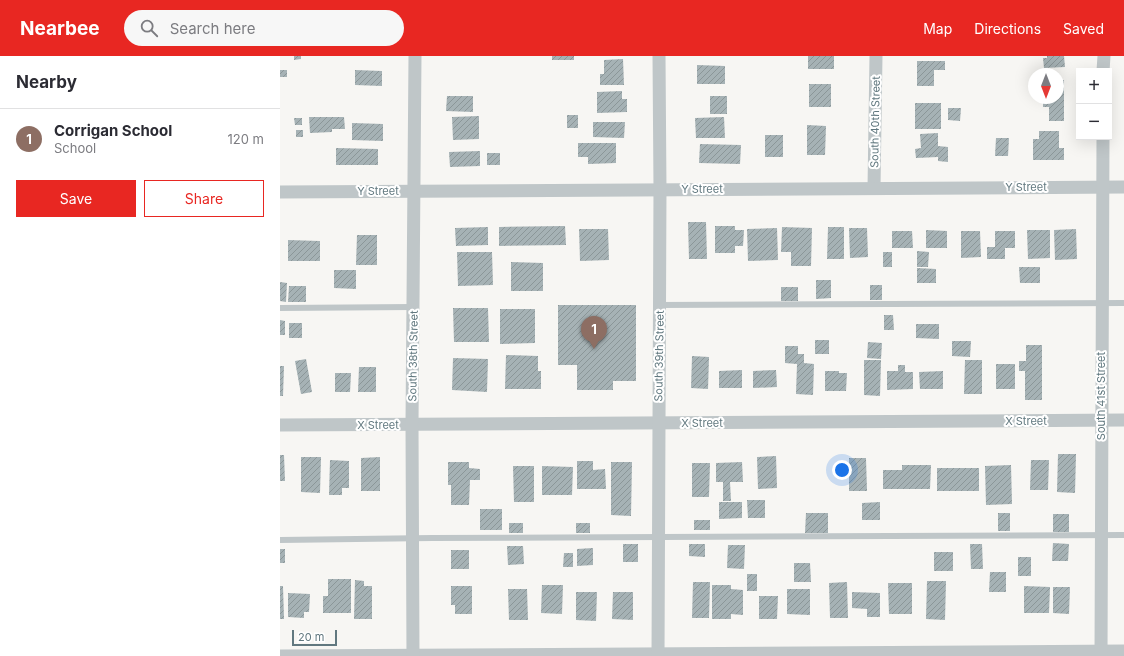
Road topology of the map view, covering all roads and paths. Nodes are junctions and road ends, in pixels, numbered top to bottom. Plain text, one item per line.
1 (415, 56) edge
2 (659, 56) edge
3 (876, 56) edge
4 (1104, 56) edge
5 (1104, 68) edge
6 (1103, 140) edge
7 (1102, 187) junction
8 (1124, 187) edge
9 (874, 188) junction
10 (660, 189) junction
11 (414, 191) junction
12 (280, 192) edge
13 (1124, 302) edge
14 (1102, 303) junction
15 (659, 304) junction
16 (413, 306) junction
17 (280, 308) edge
18 (1101, 420) junction
19 (1124, 420) edge
20 (658, 423) junction
21 (412, 424) junction
22 (280, 425) edge
23 (1101, 535) junction
24 (1124, 535) edge
25 (658, 537) junction
26 (413, 538) junction
27 (280, 540) edge
28 (1124, 651) edge
29 (1100, 654) edge
30 (413, 655) edge
31 (658, 655) edge
32 (280, 656) edge

1 - 11 street, South 38th Street
2 - 10 street, South 39th Street
3 - 9 street, South 40th Street
4 - 5 street
6 - 7 street, South 41st Street
7 - 8 street, Y Street
7 - 9 street, Y Street
7 - 14 street, South 41st Street
9 - 10 street, Y Street
10 - 11 street, Y Street
10 - 15 street, South 39th Street
11 - 12 street, Y Street
11 - 16 street, South 38th Street
13 - 14 lane
14 - 15 lane
14 - 18 street, South 41st Street
15 - 20 street, South 39th Street
16 - 17 lane
16 - 21 street, South 38th Street
18 - 19 street, X Street
18 - 20 street, X Street
18 - 23 street, South 41st Street
20 - 21 street, X Street
20 - 25 street, South 39th Street
21 - 22 street, X Street
21 - 26 street, South 38th Street
23 - 24 lane
23 - 25 lane
23 - 29 street, South 41st Street
25 - 26 lane
25 - 31 street, South 39th Street
26 - 27 lane
26 - 30 street, South 38th Street
28 - 29 street
29 - 31 street
30 - 31 street
30 - 32 street

